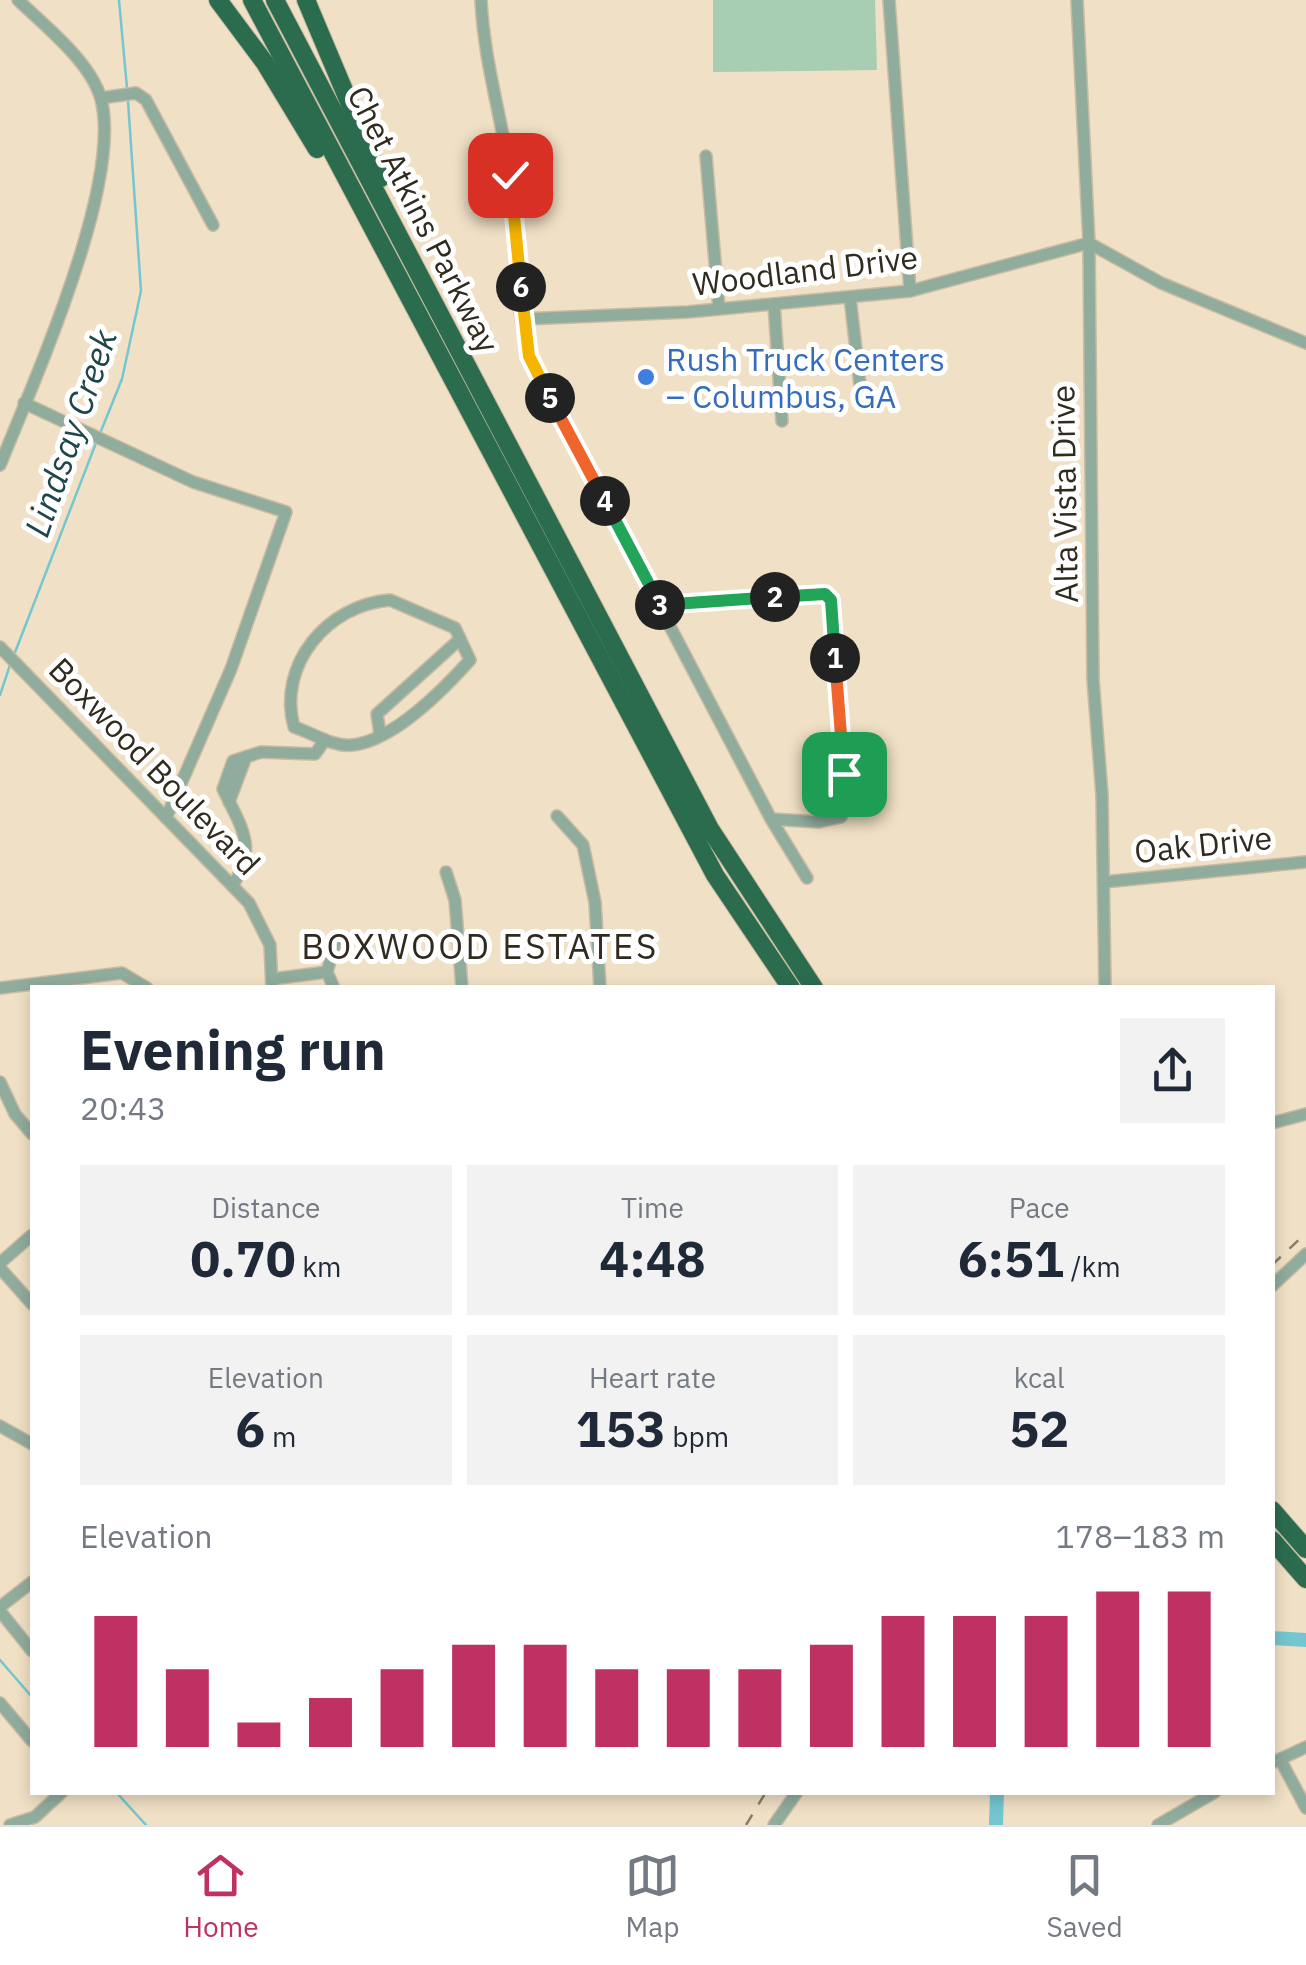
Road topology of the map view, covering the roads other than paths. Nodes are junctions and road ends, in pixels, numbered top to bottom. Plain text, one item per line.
1 (18, 0) edge
2 (218, 0) edge
3 (252, 0) edge
4 (274, 0) edge
5 (306, 0) edge
6 (481, 0) edge
7 (889, 0) edge
8 (1077, 0) edge
9 (101, 98) junction
10 (706, 156) dead end
11 (212, 224) dead end
12 (1088, 243) junction
13 (402, 290) junction
14 (910, 291) junction
15 (850, 297) junction
16 (774, 304) junction
17 (436, 308) junction
18 (719, 309) junction
19 (524, 319) junction
20 (1306, 343) edge
21 (862, 402) dead end
22 (24, 403) junction
23 (782, 421) dead end
24 (0, 465) edge
25 (662, 608) junction
26 (460, 639) junction
27 (0, 648) edge
28 (380, 734) junction
29 (325, 740) junction
30 (556, 816) dead end
31 (166, 818) junction
32 (770, 819) junction
33 (1306, 862) edge
34 (446, 872) dead end
35 (806, 878) dead end
36 (1104, 882) junction
37 (234, 884) junction
38 (337, 936) dead end
39 (327, 972) junction
40 (272, 983) edge
41 (142, 985) edge
42 (333, 985) edge
43 (462, 985) edge
44 (600, 985) edge
45 (790, 985) edge
46 (812, 985) edge
47 (1104, 985) edge
48 (0, 988) edge
49 (0, 1082) edge
50 (1306, 1114) edge
51 (1275, 1122) edge
52 (30, 1132) edge
53 (30, 1237) edge
54 (1306, 1254) edge
55 (0, 1265) edge
56 (1275, 1283) edge
57 (30, 1302) edge
58 (0, 1426) edge
59 (30, 1443) edge
60 (1275, 1513) edge
61 (1275, 1543) edge
62 (1306, 1549) edge
63 (1306, 1579) edge
64 (30, 1584) edge
65 (0, 1609) edge
66 (30, 1648) edge
67 (0, 1703) edge
68 (30, 1739) edge
69 (1306, 1746) edge
70 (1276, 1761) edge
71 (59, 1795) edge
72 (795, 1795) edge
73 (1210, 1795) edge
74 (1306, 1808) edge
75 (10, 1825) edge
76 (774, 1825) edge
77 (1158, 1825) edge

1 - 9 street
2 - 13 highway
3 - 13 highway, Chet Atkins Parkway
4 - 17 highway, Chet Atkins Parkway
5 - 17 highway
6 - 19 street
7 - 14 street
8 - 12 street, Alta Vista Drive
9 - 11 street
9 - 22 street
10 - 18 street
12 - 14 street, Woodland Drive
12 - 20 street
12 - 36 street, Alta Vista Drive
13 - 45 highway, Chet Atkins Parkway
14 - 15 street, Woodland Drive
15 - 16 street, Woodland Drive
15 - 21 street
16 - 18 street, Woodland Drive
16 - 23 street
17 - 46 highway, Chet Atkins Parkway
18 - 19 street, Woodland Drive
19 - 25 street
22 - 24 street
22 - 31 street
25 - 32 street
25 - 32 street
26 - 28 street
26 - 28 street
26 - 29 street
27 - 31 street, Boxwood Boulevard
28 - 29 street
29 - 37 street
30 - 44 street
31 - 37 street, Boxwood Boulevard
32 - 35 street
33 - 36 street, Oak Drive
34 - 43 street
36 - 47 street, Alta Vista Drive
37 - 40 street, Boxwood Boulevard
38 - 39 street
39 - 40 street
39 - 42 street
41 - 48 street
49 - 52 street
50 - 51 street
53 - 55 street
54 - 56 street
55 - 57 street
58 - 59 street
60 - 62 highway
61 - 63 highway
64 - 65 street
65 - 66 street
67 - 68 street
69 - 70 street
70 - 74 street
71 - 75 street
72 - 76 street
73 - 77 street

